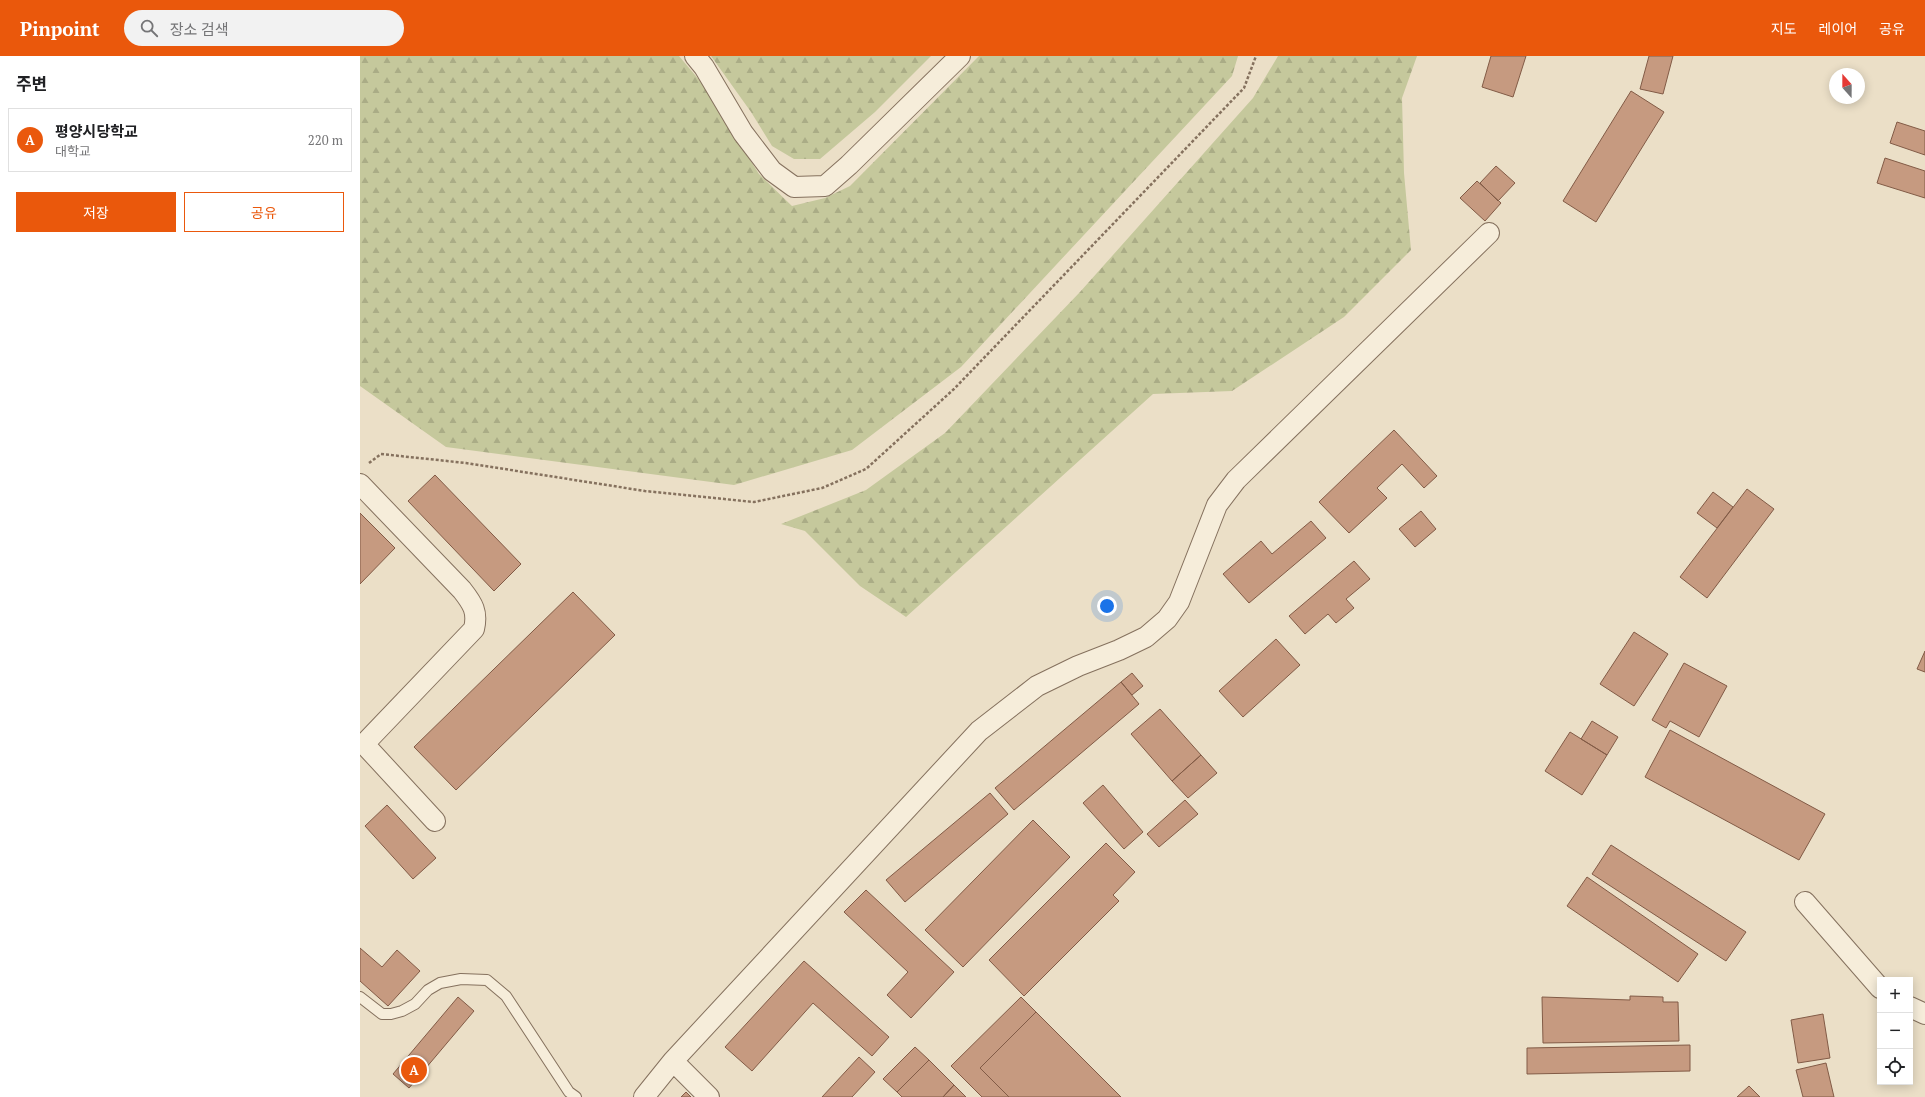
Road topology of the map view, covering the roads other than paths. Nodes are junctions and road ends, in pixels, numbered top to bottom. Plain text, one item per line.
1 (695, 56) edge
2 (960, 56) edge
3 (1489, 233) dead end
4 (360, 484) edge
5 (362, 744) edge
6 (434, 821) dead end
7 (1805, 902) dead end
8 (1877, 985) edge
9 (360, 998) edge
10 (1913, 1008) edge
11 (1925, 1014) edge
12 (673, 1061) junction
13 (576, 1097) edge
14 (644, 1097) edge
15 (709, 1097) edge

1 - 2 street
3 - 12 street
4 - 5 street
5 - 6 street
7 - 8 street
9 - 13 lane
10 - 11 street
12 - 14 street
12 - 15 street

